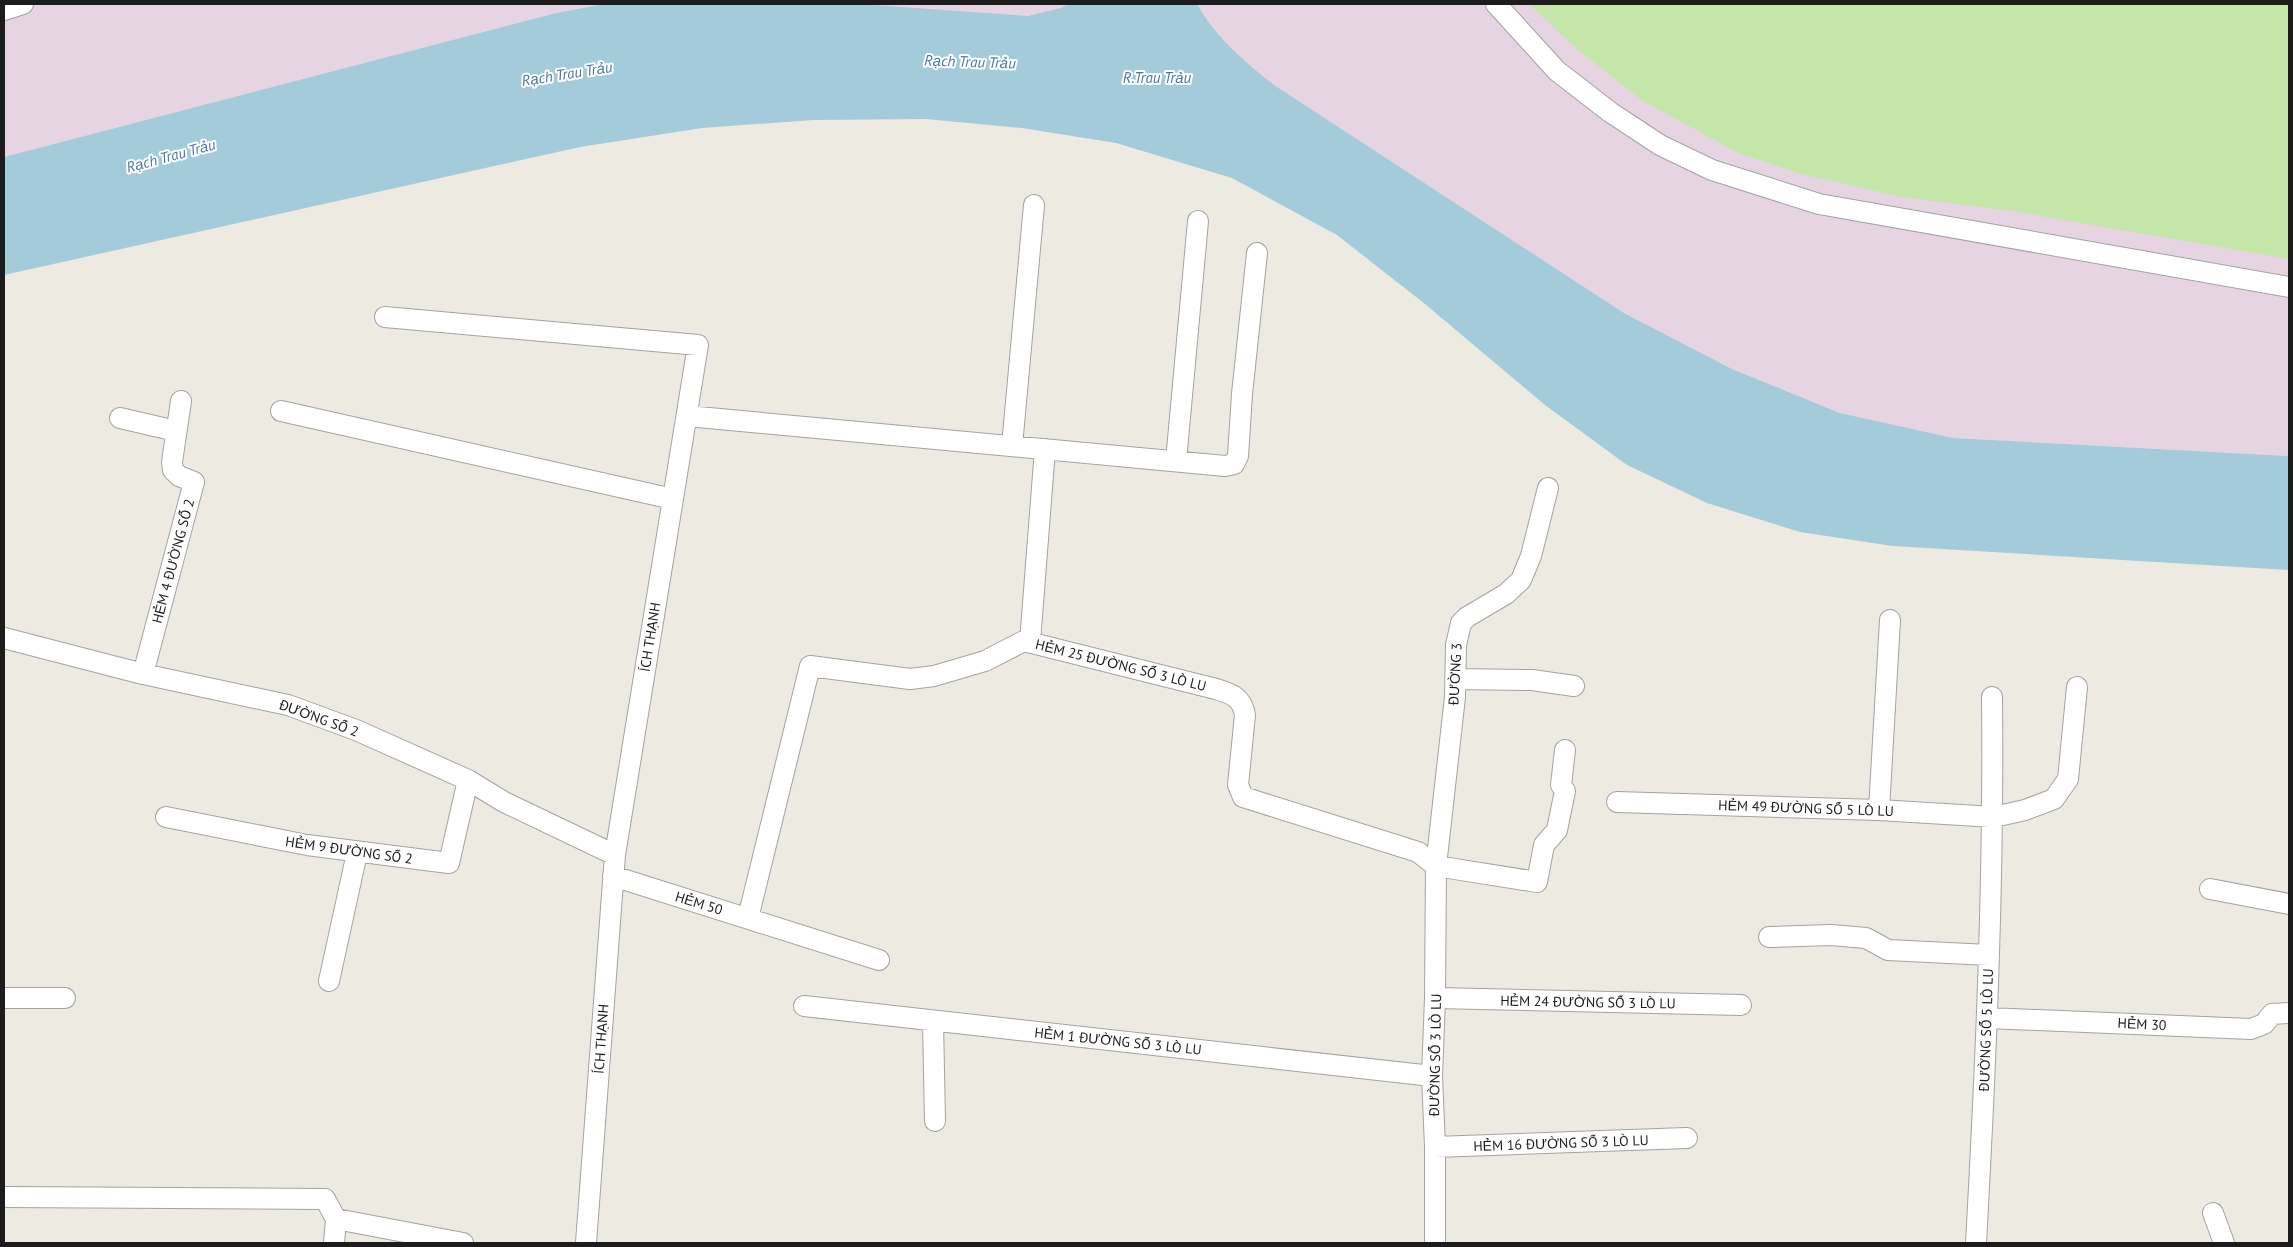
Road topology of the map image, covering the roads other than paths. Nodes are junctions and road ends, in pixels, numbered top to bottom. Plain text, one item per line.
1 (23, 4) edge
2 (1496, 4) edge
3 (4, 10) edge
4 (1034, 204) dead end
5 (1198, 221) dead end
6 (1258, 253) dead end
7 (2289, 287) edge
8 (385, 317) dead end
9 (181, 401) dead end
10 (281, 411) dead end
11 (686, 416) junction
12 (120, 418) dead end
13 (176, 431) junction
14 (1012, 446) junction
15 (1045, 449) junction
16 (1176, 461) junction
17 (1548, 488) dead end
18 (673, 499) junction
19 (1890, 620) dead end
20 (4, 638) edge
21 (1030, 642) junction
22 (143, 674) junction
23 (1456, 679) junction
24 (1574, 686) dead end
25 (2077, 687) dead end
26 (1992, 696) dead end
27 (1565, 750) dead end
28 (468, 780) junction
29 (1617, 802) dead end
30 (1878, 810) junction
31 (166, 817) dead end
32 (1994, 817) junction
33 (357, 853) junction
34 (615, 855) junction
35 (1436, 866) junction
36 (613, 876) junction
37 (2210, 889) dead end
38 (2289, 904) edge
39 (748, 918) junction
40 (1770, 937) dead end
41 (1989, 955) junction
42 (879, 960) dead end
43 (329, 981) dead end
44 (4, 998) edge
45 (65, 998) dead end
46 (1435, 998) junction
47 (804, 1006) dead end
48 (1741, 1006) dead end
49 (2289, 1013) edge
50 (1988, 1018) junction
51 (933, 1020) junction
52 (1432, 1076) junction
53 (935, 1122) dead end
54 (1687, 1138) dead end
55 (1435, 1147) junction
56 (4, 1197) edge
57 (2213, 1213) dead end
58 (336, 1219) junction
59 (334, 1243) edge
60 (462, 1243) edge
61 (586, 1243) edge
62 (1435, 1243) edge
63 (1976, 1243) edge
64 (2224, 1243) edge

1 - 3 street
2 - 7 street
4 - 14 street
5 - 16 street
6 - 16 street
8 - 11 street, ÍCH THẠNH
9 - 13 street, HẺM 4 ĐƯỜNG SỐ 2
10 - 18 street
11 - 14 street
11 - 18 street, ÍCH THẠNH
12 - 13 street
13 - 22 street, HẺM 4 ĐƯỜNG SỐ 2
14 - 15 street
15 - 16 street
15 - 21 street
17 - 23 street, ĐƯỜNG 3
18 - 34 street, ÍCH THẠNH
19 - 30 street
20 - 22 street, ĐƯỜNG SỐ 2
21 - 35 street, HẺM 25 ĐƯỜNG SỐ 3 LÒ LU
21 - 39 street, HẺM 25 ĐƯỜNG SỐ 3 LÒ LU
22 - 28 street, ĐƯỜNG SỐ 2
23 - 24 street
23 - 35 street, ĐƯỜNG 3
25 - 32 street, HẺM 49 ĐƯỜNG SỐ 5 LÒ LU
26 - 32 street, ĐƯỜNG SỐ 5 LÒ LU
27 - 35 street
28 - 33 street, HẺM 9 ĐƯỜNG SỐ 2
28 - 34 street, ĐƯỜNG SỐ 2
29 - 30 street, HẺM 49 ĐƯỜNG SỐ 5 LÒ LU
30 - 32 street, HẺM 49 ĐƯỜNG SỐ 5 LÒ LU
31 - 33 street, HẺM 9 ĐƯỜNG SỐ 2
32 - 41 street, ĐƯỜNG SỐ 5 LÒ LU
33 - 43 street
34 - 36 street, ÍCH THẠNH
35 - 46 street, ĐƯỜNG SỐ 3 LÒ LU
36 - 39 street, HẺM 50
36 - 61 street, ÍCH THẠNH
37 - 38 street
39 - 42 street, HẺM 50
40 - 41 street
41 - 50 street, ĐƯỜNG SỐ 5 LÒ LU
44 - 45 street
46 - 48 street, HẺM 24 ĐƯỜNG SỐ 3 LÒ LU
46 - 52 street, ĐƯỜNG SỐ 3 LÒ LU
47 - 51 street, HẺM 1 ĐƯỜNG SỐ 3 LÒ LU
49 - 50 street, HẺM 30
50 - 63 street, ĐƯỜNG SỐ 5 LÒ LU
51 - 52 street, HẺM 1 ĐƯỜNG SỐ 3 LÒ LU
51 - 53 street
52 - 55 street, ĐƯỜNG SỐ 3 LÒ LU
54 - 55 street, HẺM 16 ĐƯỜNG SỐ 3 LÒ LU
55 - 62 street, ĐƯỜNG SỐ 3 LÒ LU
56 - 58 street
57 - 64 street
58 - 59 street
58 - 60 street

